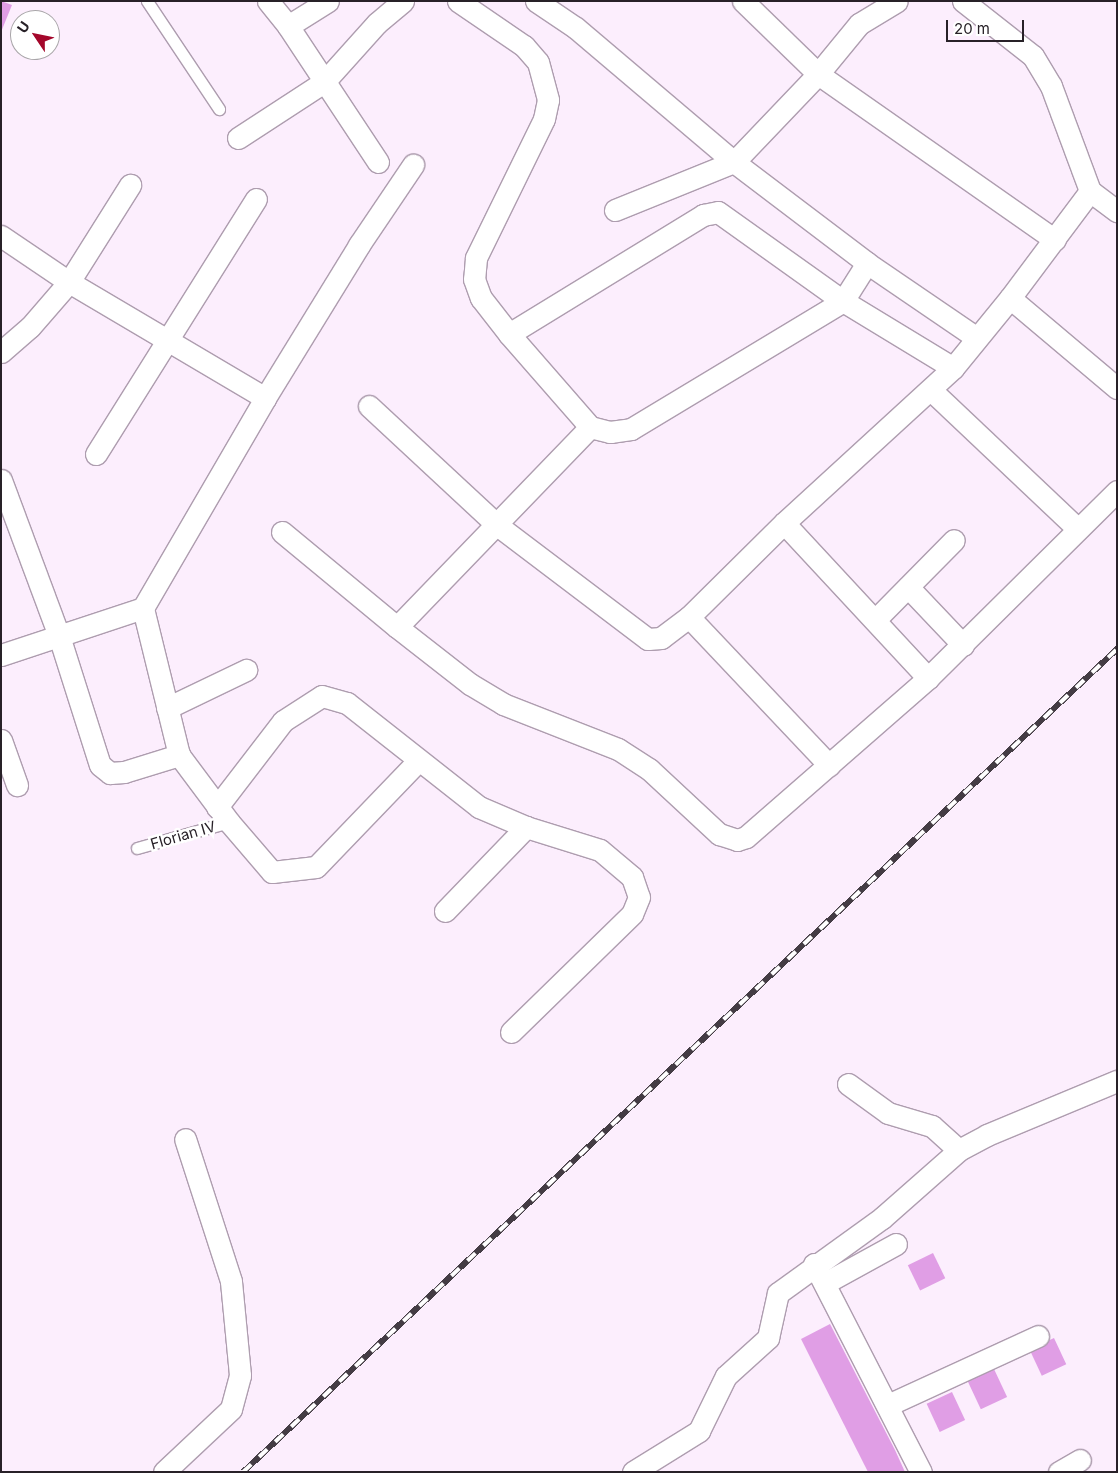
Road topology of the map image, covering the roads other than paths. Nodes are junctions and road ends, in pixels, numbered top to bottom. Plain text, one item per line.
1 (147, 1) edge
2 (268, 1) edge
3 (328, 1) edge
4 (402, 1) edge
5 (458, 1) edge
6 (536, 1) edge
7 (743, 1) edge
8 (897, 1) edge
9 (963, 1) edge
10 (299, 42) junction
11 (818, 74) junction
12 (324, 82) junction
13 (219, 109) dead end
14 (238, 138) dead end
15 (378, 162) dead end
16 (734, 162) junction
17 (413, 165) dead end
18 (130, 185) dead end
19 (1090, 191) junction
20 (256, 199) dead end
21 (615, 210) dead end
22 (1117, 211) edge
23 (1, 236) edge
24 (1055, 240) junction
25 (855, 281) junction
26 (69, 282) junction
27 (1010, 298) junction
28 (509, 334) junction
29 (977, 338) junction
30 (167, 340) junction
31 (1, 352) edge
32 (953, 368) junction
33 (1117, 388) edge
34 (931, 390) junction
35 (265, 398) junction
36 (369, 406) dead end
37 (590, 427) junction
38 (96, 454) dead end
39 (1, 480) edge
40 (1117, 491) edge
41 (784, 523) junction
42 (497, 526) junction
43 (1078, 529) junction
44 (282, 532) dead end
45 (954, 540) dead end
46 (908, 587) junction
47 (143, 608) junction
48 (689, 617) junction
49 (875, 620) junction
50 (397, 627) junction
51 (59, 636) junction
52 (963, 645) junction
53 (1, 655) edge
54 (246, 670) dead end
55 (928, 678) junction
56 (167, 708) junction
57 (1, 740) edge
58 (180, 755) junction
59 (417, 762) junction
60 (829, 765) junction
61 (17, 785) dead end
62 (223, 815) junction
63 (526, 827) junction
64 (137, 848) dead end
65 (445, 911) dead end
66 (511, 1032) dead end
67 (1117, 1081) edge
68 (848, 1084) dead end
69 (185, 1139) dead end
70 (959, 1150) junction
71 (896, 1244) dead end
72 (814, 1264) junction
73 (826, 1283) junction
74 (1038, 1336) dead end
75 (888, 1405) junction
76 (1080, 1460) dead end
77 (164, 1472) edge
78 (634, 1472) edge
79 (922, 1472) edge
80 (1059, 1472) edge

1 - 13 lane
2 - 10 street
3 - 10 street
4 - 12 street
5 - 28 street
6 - 16 street
7 - 11 street
8 - 11 street
9 - 19 street
10 - 12 street
11 - 16 street
11 - 24 street
12 - 14 street
12 - 15 street
16 - 21 street
16 - 25 street
17 - 35 street
18 - 26 street
19 - 22 street
19 - 24 street
20 - 30 street
23 - 26 street
24 - 27 street
25 - 28 street
25 - 29 street
25 - 32 street
25 - 37 street
26 - 30 street
26 - 31 street
27 - 29 street
27 - 33 street
28 - 37 street
29 - 32 street
30 - 35 street
30 - 38 street
32 - 34 street
34 - 41 street
34 - 43 street
35 - 47 street
36 - 42 street
37 - 42 street
39 - 51 street
40 - 43 street
41 - 48 street
41 - 49 street
42 - 48 street
42 - 50 street
43 - 52 street
44 - 50 street
45 - 46 street
46 - 49 street
46 - 52 street
47 - 51 street
47 - 56 street
48 - 60 street
49 - 55 street
50 - 60 street
51 - 53 street
51 - 58 street
52 - 55 street
54 - 56 street
55 - 60 street
56 - 58 street
57 - 61 street
58 - 62 street
59 - 62 street
59 - 62 street
59 - 63 street
62 - 64 lane, Florian IV
63 - 65 street
63 - 66 street
67 - 70 street
68 - 70 street
69 - 77 street
70 - 72 street
71 - 73 street
72 - 73 street
72 - 78 street
73 - 75 street
74 - 75 street
75 - 79 street
76 - 80 street

